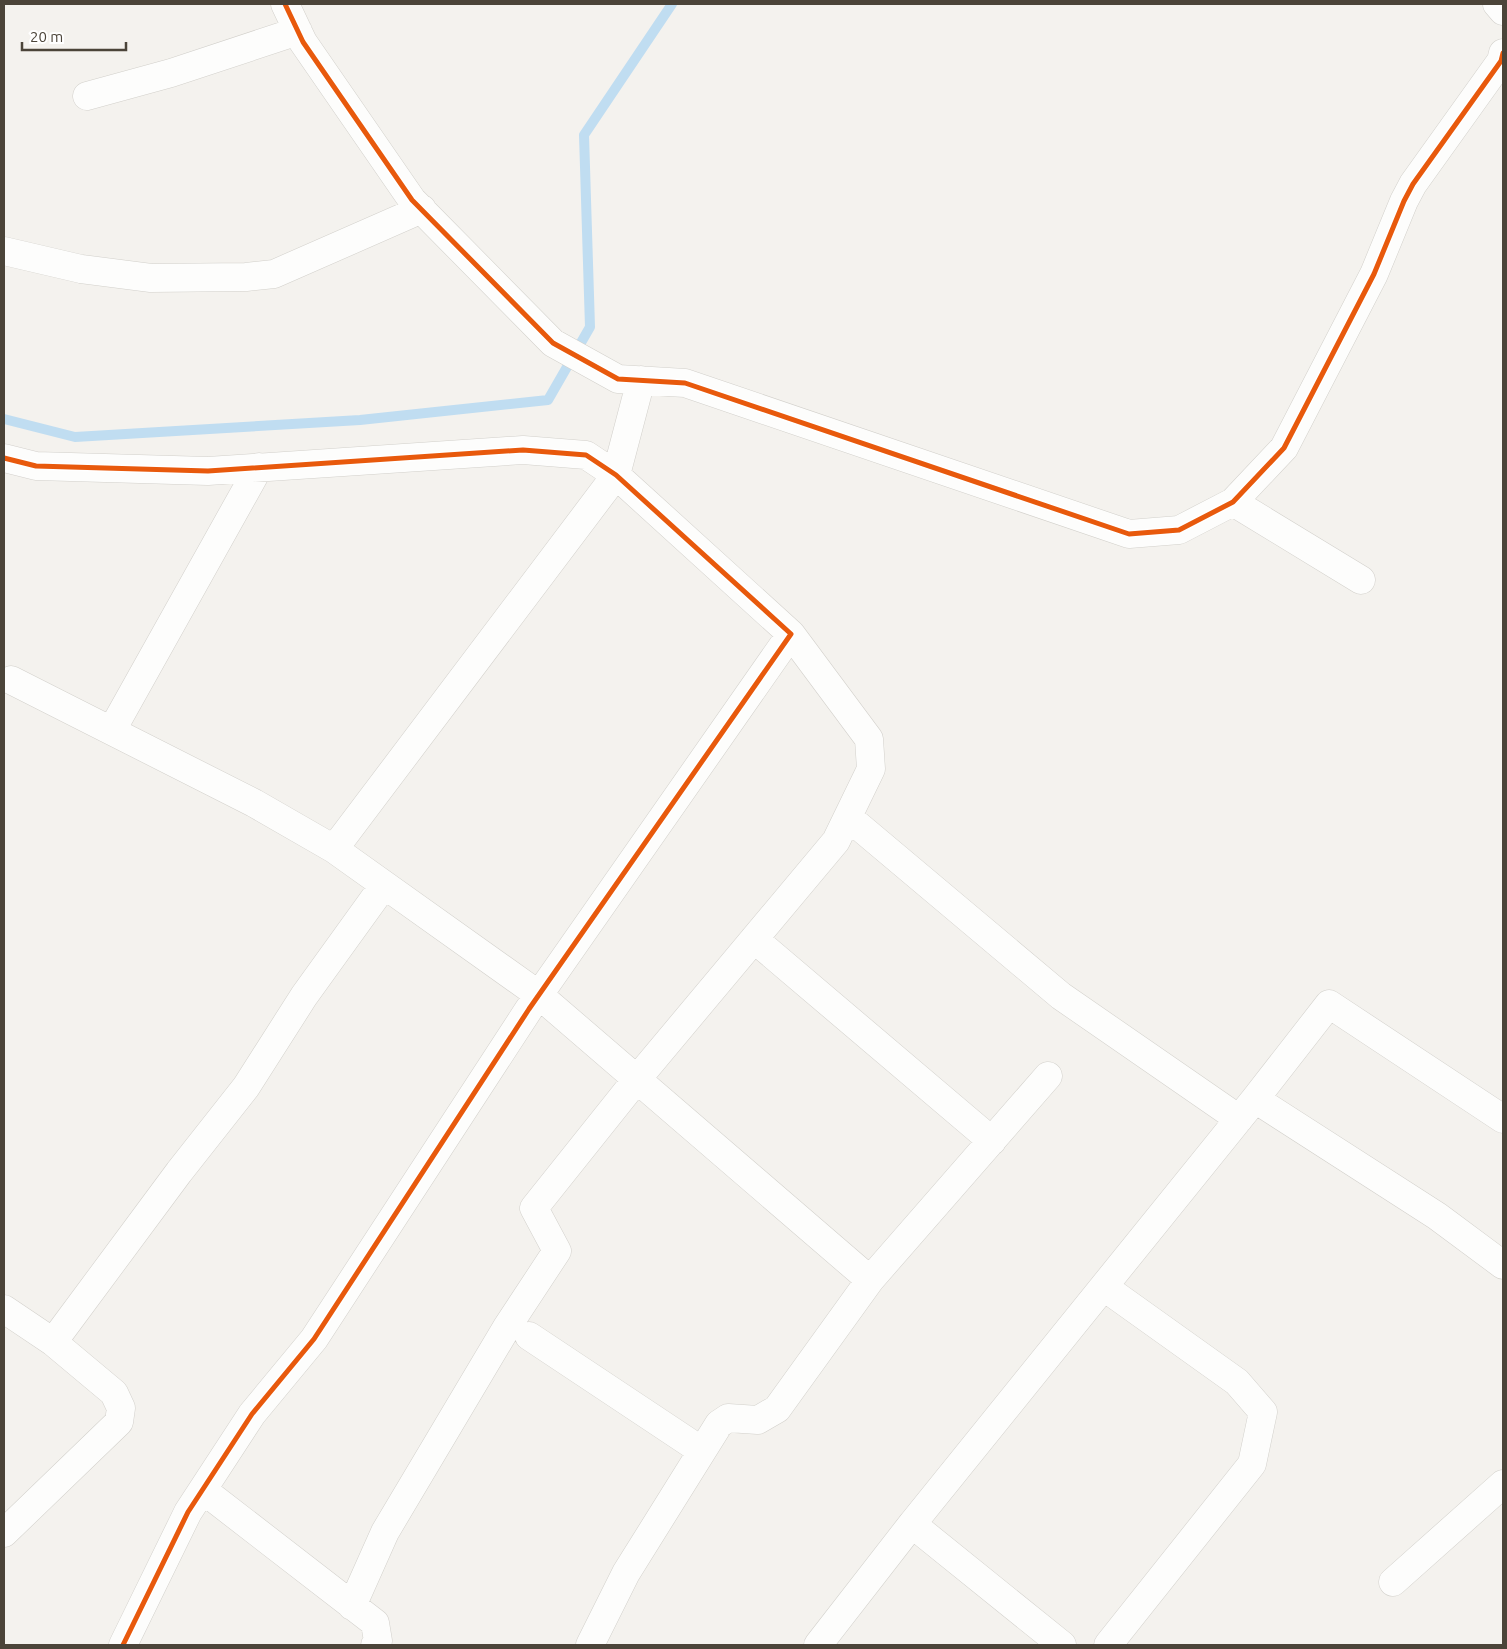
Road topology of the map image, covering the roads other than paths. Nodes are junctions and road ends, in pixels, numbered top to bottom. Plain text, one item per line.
1 (285, 4) edge
2 (1497, 4) edge
3 (1503, 11) edge
4 (298, 31) junction
5 (1503, 57) edge
6 (87, 96) dead end
7 (422, 209) junction
8 (4, 251) edge
9 (629, 380) junction
10 (5, 462) edge
11 (259, 467) junction
12 (616, 475) junction
13 (1233, 502) junction
14 (1361, 580) dead end
15 (791, 634) junction
16 (11, 680) dead end
17 (112, 730) junction
18 (848, 817) junction
19 (334, 849) junction
20 (384, 885) junction
21 (754, 939) junction
22 (540, 995) junction
23 (1048, 1076) dead end
24 (637, 1079) junction
25 (1247, 1109) junction
26 (1503, 1119) edge
27 (992, 1141) junction
28 (1503, 1265) edge
29 (870, 1280) junction
30 (1104, 1287) junction
31 (4, 1309) edge
32 (528, 1336) dead end
33 (53, 1342) junction
34 (702, 1451) junction
35 (1503, 1484) edge
36 (203, 1490) junction
37 (912, 1524) junction
38 (4, 1533) edge
39 (1393, 1582) dead end
40 (352, 1606) junction
41 (123, 1645) edge
42 (375, 1645) edge
43 (590, 1645) edge
44 (818, 1645) edge
45 (1062, 1645) edge
46 (1108, 1645) edge

1 - 4 street
2 - 3 street
4 - 6 street
4 - 7 street
5 - 13 street
7 - 8 street
7 - 9 street
9 - 12 street
9 - 13 street
10 - 11 street
11 - 12 street
11 - 17 street
12 - 15 street
12 - 19 street
13 - 14 street
15 - 18 street
15 - 22 street
16 - 17 street
17 - 19 street
18 - 21 street
18 - 25 street
19 - 20 street
20 - 22 street
20 - 33 street
21 - 24 street
21 - 27 street
22 - 24 street
22 - 36 street
23 - 27 street
24 - 29 street
24 - 40 street
25 - 26 street
25 - 28 street
25 - 30 street
27 - 29 street
29 - 34 street
30 - 37 street
30 - 46 street
31 - 33 street
32 - 34 street
33 - 38 street
34 - 43 street
35 - 39 street
36 - 40 street
36 - 41 street
37 - 44 street
37 - 45 street
40 - 42 street

